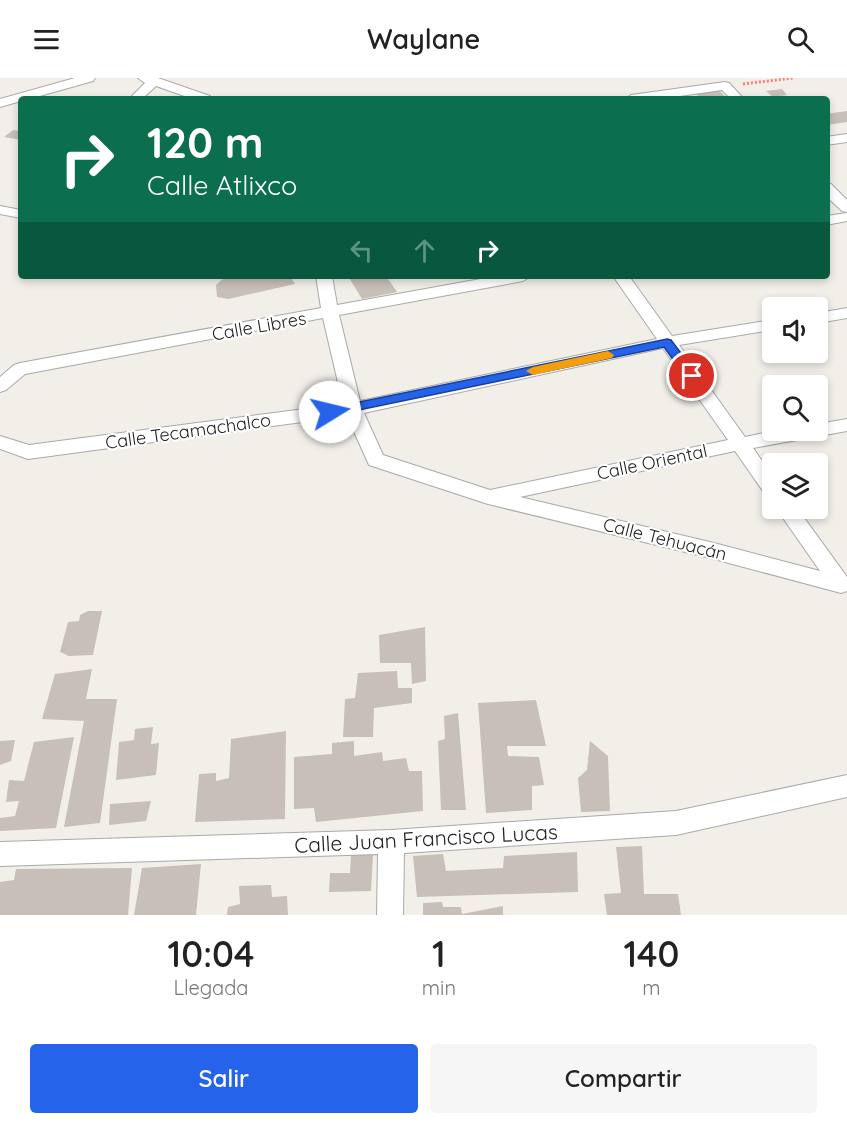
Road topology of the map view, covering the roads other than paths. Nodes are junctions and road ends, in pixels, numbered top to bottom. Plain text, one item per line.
1 (89, 78) edge
2 (149, 79) edge
3 (25, 96) edge
4 (137, 96) edge
5 (197, 96) edge
6 (653, 96) edge
7 (735, 96) edge
8 (18, 98) edge
9 (0, 103) edge
10 (847, 138) edge
11 (830, 140) edge
12 (830, 191) edge
13 (847, 208) edge
14 (847, 217) edge
15 (830, 220) edge
16 (324, 279) edge
17 (507, 279) edge
18 (623, 279) edge
19 (330, 313) junction
20 (847, 313) edge
21 (828, 316) edge
22 (762, 327) edge
23 (667, 342) junction
24 (0, 386) edge
25 (353, 409) junction
26 (847, 425) edge
27 (828, 428) edge
28 (762, 440) edge
29 (0, 442) edge
30 (740, 444) junction
31 (762, 475) edge
32 (488, 497) junction
33 (794, 519) edge
34 (847, 786) edge
35 (391, 842) junction
36 (0, 854) edge
37 (390, 915) edge

1 - 3 street
2 - 4 street
2 - 5 street
6 - 7 street
8 - 9 street
10 - 11 street
12 - 13 street
14 - 15 street
16 - 19 street, Calle Tehuacán
17 - 19 street, Calle Libres
18 - 23 street
19 - 24 street, Calle Libres
19 - 25 street, Calle Tehuacán
20 - 21 street
22 - 23 street, Calle Tecamachalco
23 - 25 street, Calle Tecamachalco
23 - 30 street
25 - 29 street, Calle Tecamachalco
25 - 32 street, Calle Tehuacán
26 - 27 street, Calle Oriental
28 - 30 street, Calle Oriental
30 - 31 street
30 - 32 street, Calle Oriental
32 - 33 street, Calle Tehuacán
34 - 35 street, Calle Juan Francisco Lucas
35 - 36 street, Calle Juan Francisco Lucas
35 - 37 street

